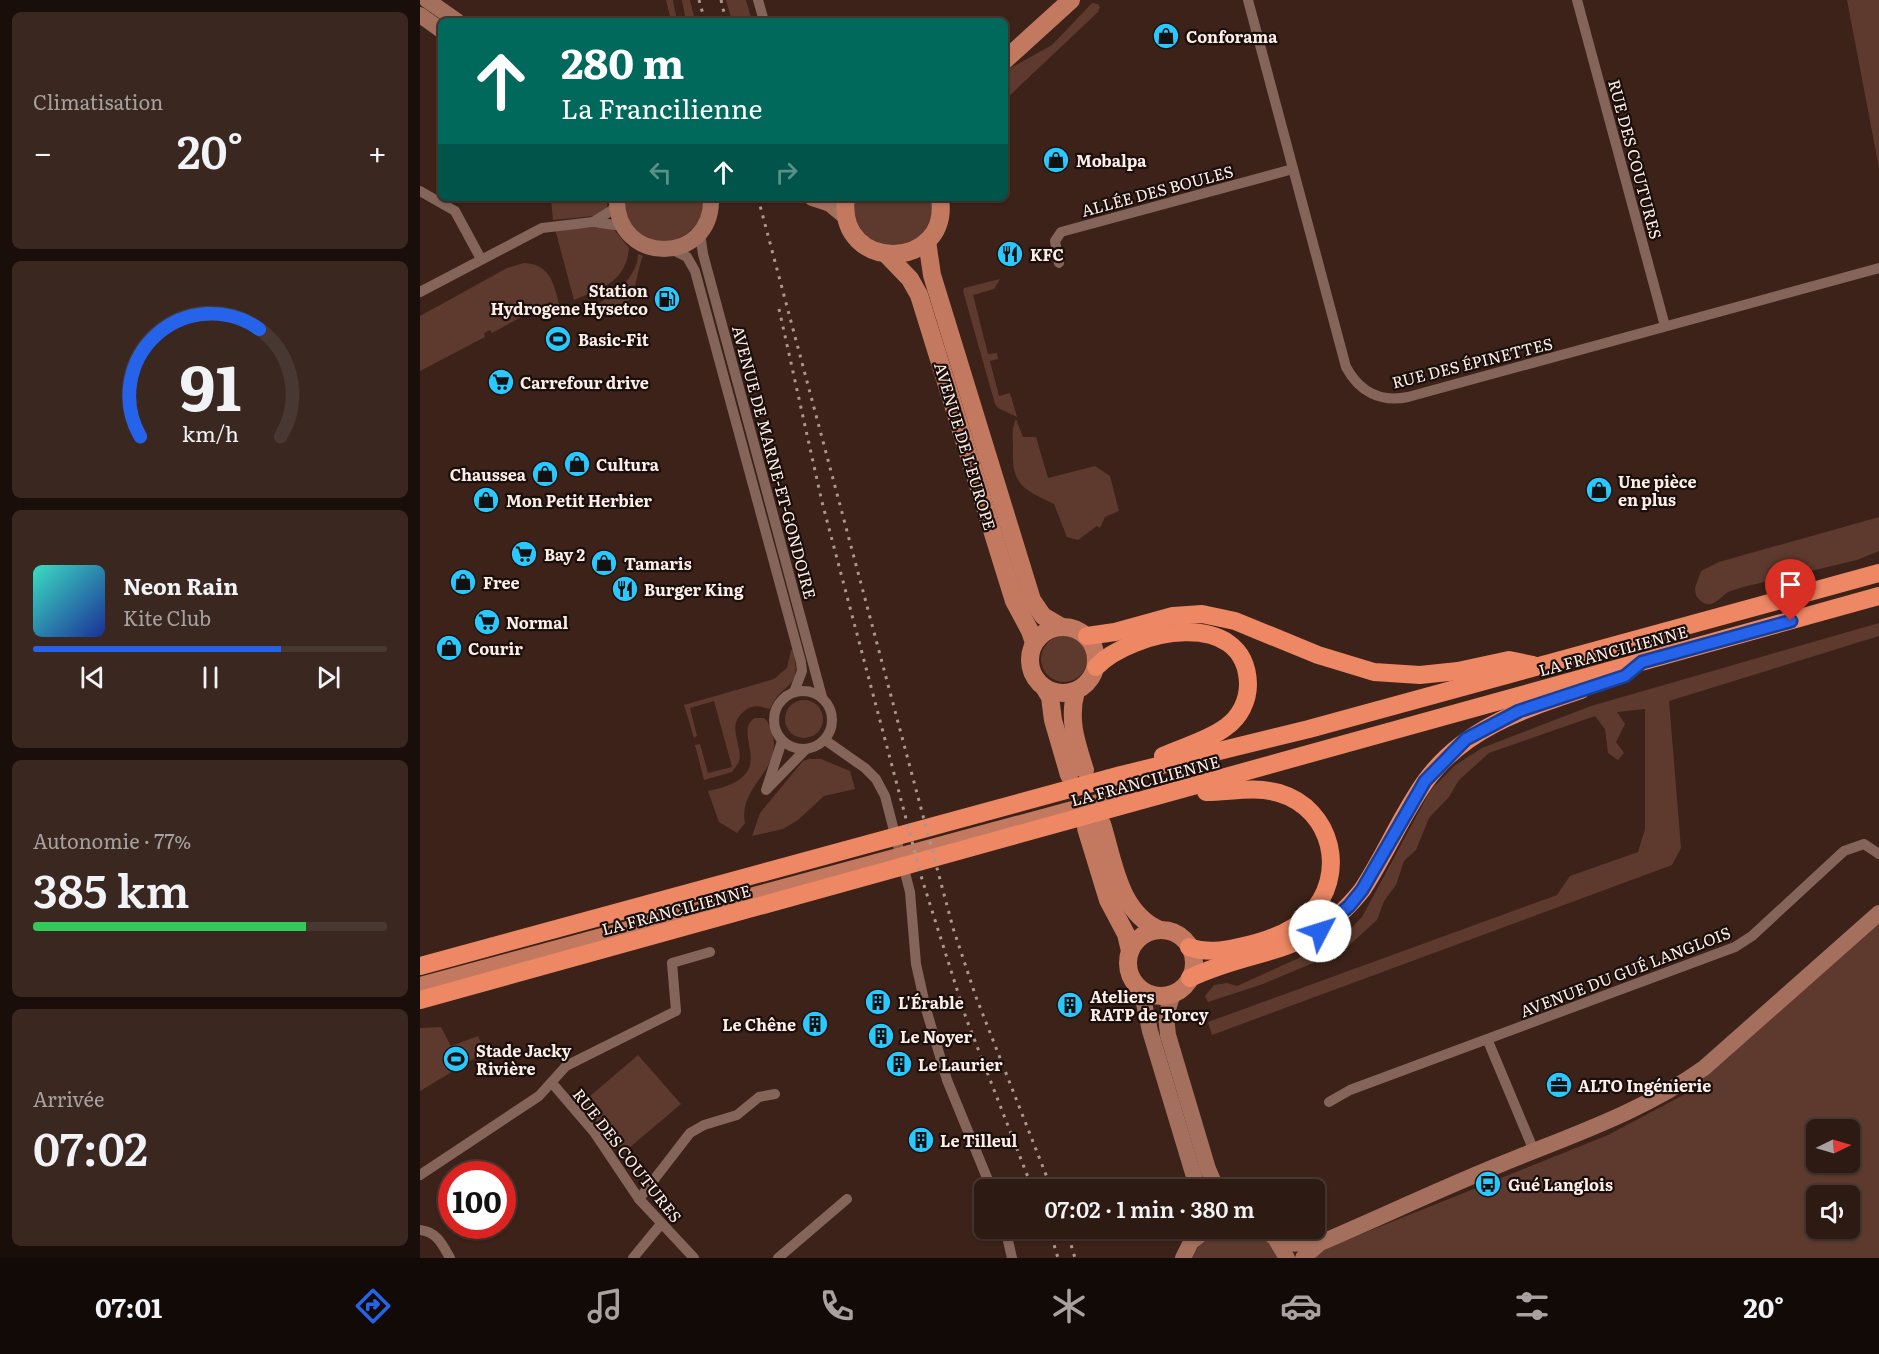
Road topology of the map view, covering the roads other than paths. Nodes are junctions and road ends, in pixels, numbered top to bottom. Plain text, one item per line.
1 (427, 0) edge
2 (758, 0) edge
3 (1071, 0) edge
4 (1248, 0) edge
5 (1577, 0) edge
6 (420, 15) edge
7 (453, 18) edge
8 (763, 18) edge
9 (438, 28) edge
10 (1008, 57) edge
11 (1293, 169) junction
12 (420, 191) edge
13 (438, 201) edge
14 (438, 201) edge
15 (821, 201) edge
16 (846, 201) edge
17 (940, 201) edge
18 (617, 202) edge
19 (711, 203) edge
20 (847, 218) junction
21 (593, 222) junction
22 (623, 226) junction
23 (700, 233) junction
24 (927, 241) junction
25 (671, 249) junction
26 (886, 254) junction
27 (481, 259) junction
28 (1059, 263) dead end
29 (1879, 268) edge
30 (420, 292) edge
31 (1665, 326) junction
32 (1879, 573) edge
33 (1879, 596) edge
34 (1060, 626) junction
35 (1087, 636) junction
36 (1034, 643) junction
37 (1642, 662) junction
38 (1538, 666) junction
39 (1096, 667) junction
40 (1044, 687) junction
41 (1076, 691) junction
42 (794, 692) junction
43 (822, 697) junction
44 (1440, 718) junction
45 (825, 740) junction
46 (782, 741) junction
47 (805, 750) junction
48 (1121, 775) junction
49 (1190, 788) junction
50 (1127, 800) junction
51 (1879, 854) edge
52 (888, 865) junction
53 (1879, 904) edge
54 (1879, 913) edge
55 (1160, 930) junction
56 (1841, 945) junction
57 (1189, 947) junction
58 (1130, 951) junction
59 (710, 952) dead end
60 (420, 966) edge
61 (1190, 978) junction
62 (420, 986) edge
63 (1141, 989) junction
64 (1173, 993) junction
65 (420, 1000) edge
66 (1488, 1041) junction
67 (552, 1083) junction
68 (775, 1094) dead end
69 (1329, 1102) dead end
70 (1534, 1151) junction
71 (420, 1175) edge
72 (988, 1179) edge
73 (1195, 1179) edge
74 (1212, 1179) edge
75 (639, 1199) junction
76 (847, 1199) dead end
77 (661, 1224) junction
78 (420, 1230) edge
79 (1008, 1239) edge
80 (1194, 1239) edge
81 (1273, 1239) edge
82 (1320, 1243) junction
83 (1284, 1251) edge
84 (450, 1258) edge
85 (633, 1258) edge
86 (694, 1258) edge
87 (778, 1258) edge
88 (1012, 1258) edge
89 (1183, 1258) edge
90 (1303, 1258) edge

1 - 7 main road
2 - 8 street
3 - 10 main road
4 - 11 street, RUE DES ÉPINETTES
5 - 31 street, RUE DES COUTURES
6 - 9 main road
11 - 28 street, ALLÉE DES BOULES
11 - 31 street, RUE DES ÉPINETTES
12 - 14 street
13 - 27 street
15 - 20 main road
16 - 20 main road
17 - 24 main road
18 - 21 street
18 - 22 main road
19 - 23 main road
20 - 26 main road, AVENUE DE L'EUROPE
21 - 22 street
21 - 27 street
22 - 25 main road
23 - 25 main road
23 - 43 street, AVENUE DE MARNE-ET-GONDOIRE
24 - 26 main road
24 - 34 main road, AVENUE DE L'EUROPE
25 - 42 street, AVENUE DE MARNE-ET-GONDOIRE
26 - 36 main road, AVENUE DE L'EUROPE
27 - 30 street
29 - 31 street, RUE DES ÉPINETTES
32 - 38 highway, LA FRANCILIENNE
33 - 37 highway, LA FRANCILIENNE
34 - 35 main road, AVENUE DE L'EUROPE
34 - 36 main road
35 - 38 highway
35 - 39 main road
36 - 40 main road, AVENUE DE L'EUROPE
37 - 44 highway, LA FRANCILIENNE
37 - 61 highway
38 - 48 highway, LA FRANCILIENNE
39 - 41 main road
39 - 48 highway
40 - 41 main road
40 - 41 main road, AVENUE DE L'EUROPE
42 - 43 street
42 - 46 street
43 - 45 street
44 - 49 highway, LA FRANCILIENNE
44 - 50 main road
45 - 47 street
45 - 72 street
46 - 47 street
46 - 47 street
48 - 60 highway, LA FRANCILIENNE
49 - 50 highway, LA FRANCILIENNE
49 - 57 highway
50 - 52 highway, LA FRANCILIENNE
51 - 66 street, AVENUE DU GUÉ LANGLOIS
52 - 62 main road
52 - 65 highway, LA FRANCILIENNE
53 - 56 main road
54 - 56 main road
55 - 57 main road
55 - 58 main road
55 - 58 main road
56 - 70 main road
57 - 61 main road
58 - 63 main road
59 - 67 street, RUE DES COUTURES
61 - 64 main road
63 - 64 main road
63 - 73 main road
64 - 74 main road
66 - 69 street, AVENUE DU GUÉ LANGLOIS
66 - 70 street
67 - 71 street
67 - 75 street, RUE DES COUTURES
68 - 75 street
70 - 82 main road
75 - 77 street, RUE DES COUTURES
76 - 87 street
77 - 85 street
77 - 86 street, RUE DES COUTURES
78 - 84 street
79 - 88 street
80 - 89 main road
81 - 83 main road
82 - 83 main road
82 - 90 main road

